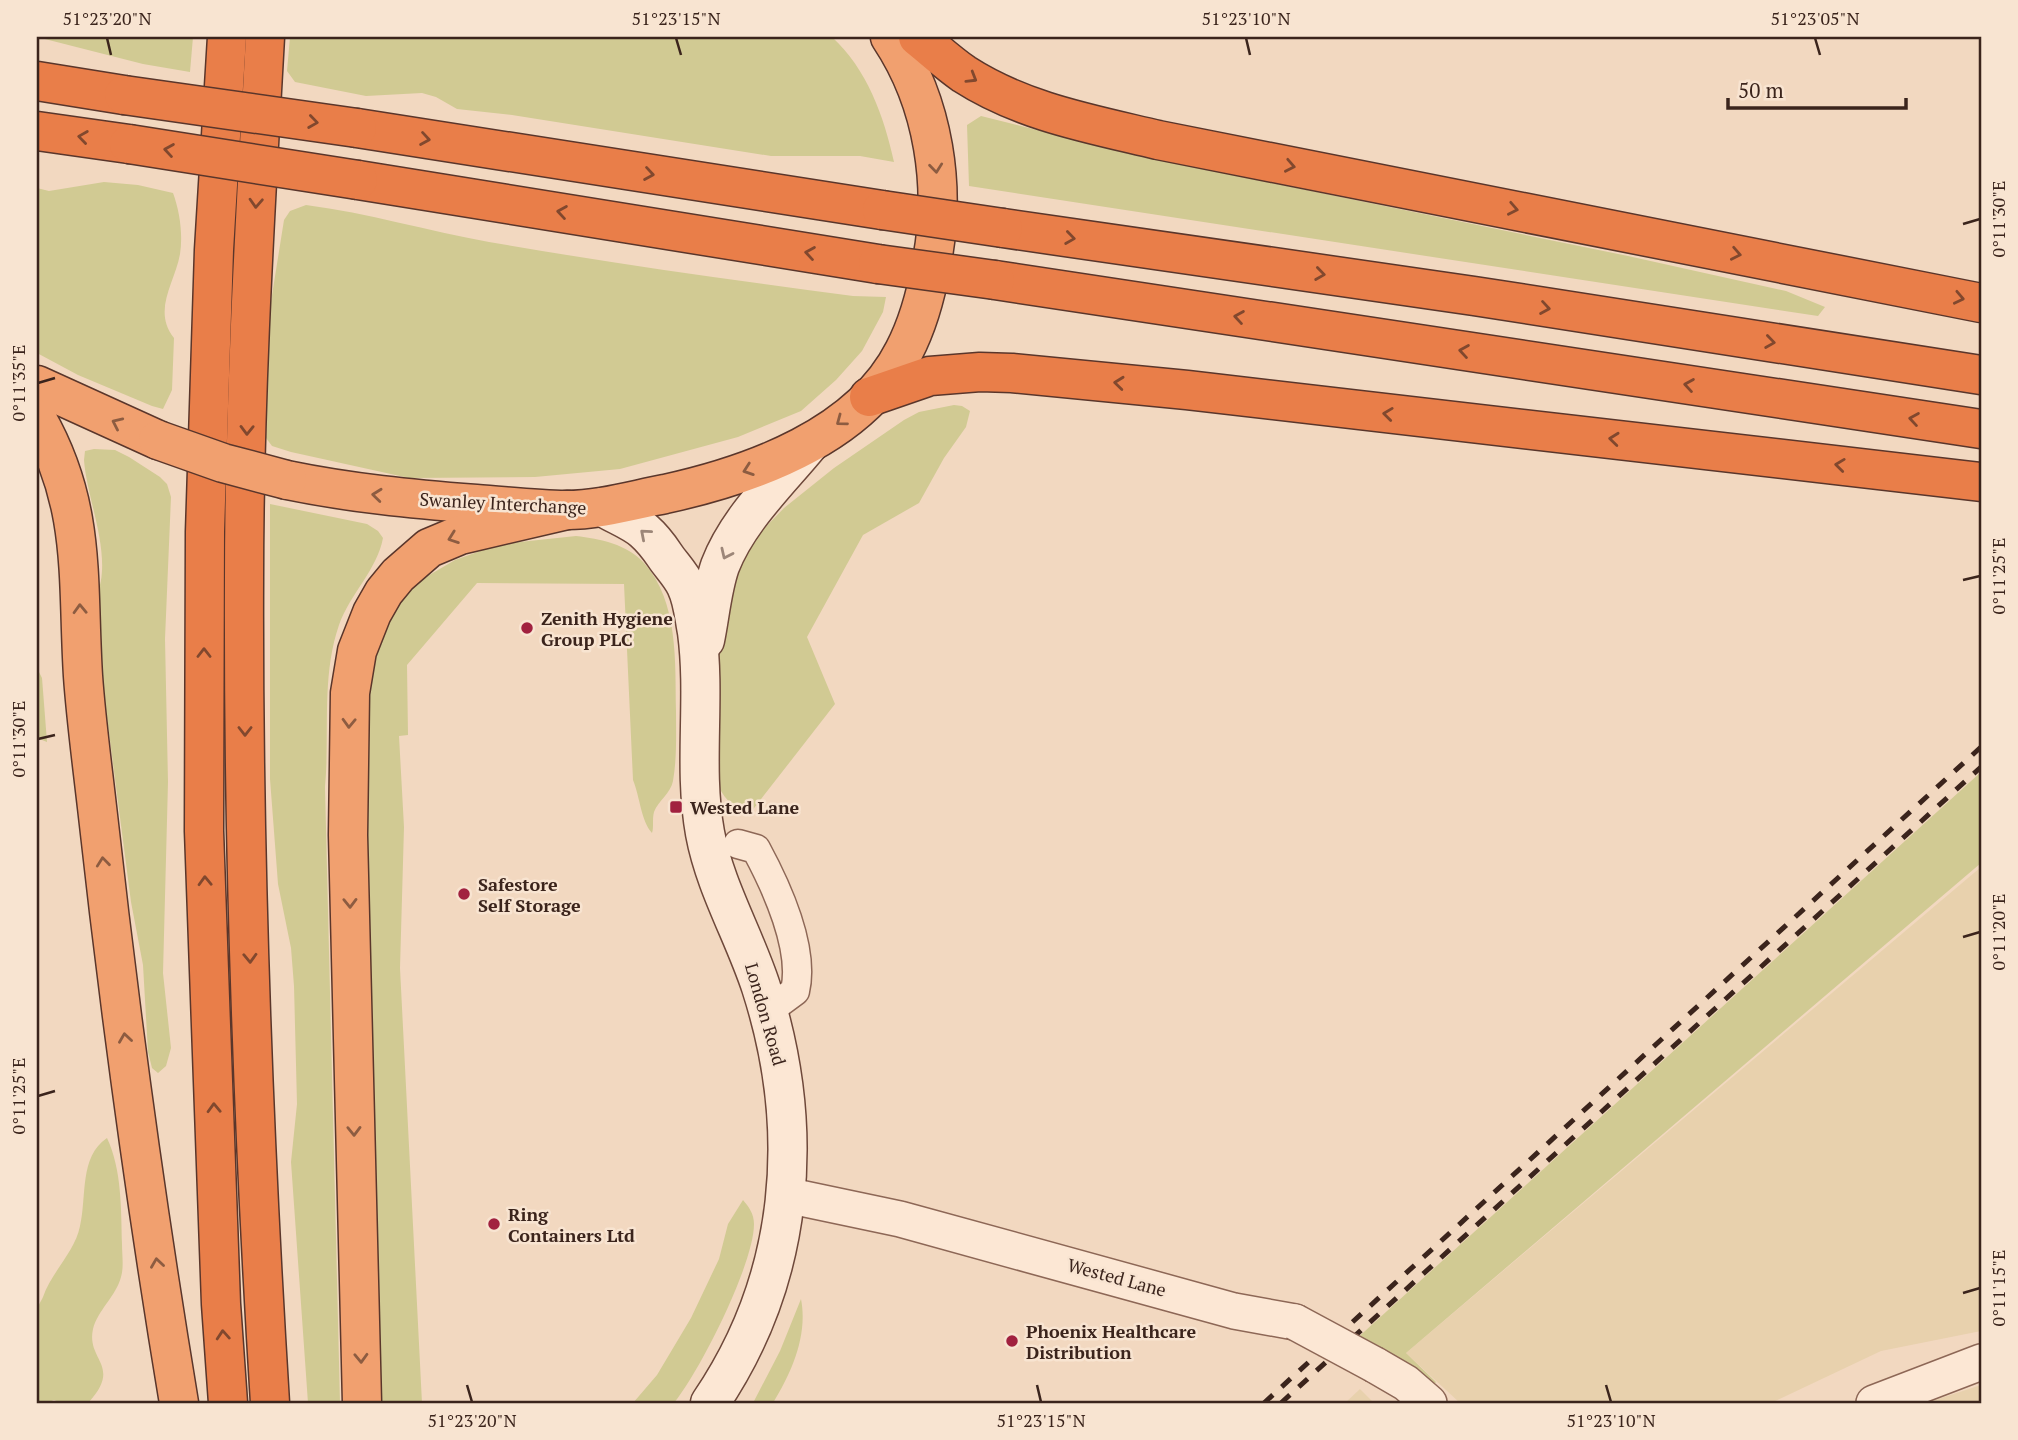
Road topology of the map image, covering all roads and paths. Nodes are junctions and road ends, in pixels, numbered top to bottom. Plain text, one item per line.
1 (227, 37) edge
2 (265, 37) edge
3 (890, 37) edge
4 (918, 37) edge
5 (37, 81) edge
6 (37, 131) edge
7 (1981, 303) edge
8 (1981, 374) edge
9 (37, 385) edge
10 (869, 397) junction
11 (37, 419) edge
12 (1981, 429) edge
13 (810, 443) junction
14 (1981, 482) edge
15 (585, 509) junction
16 (701, 659) junction
17 (738, 844) dead end
18 (768, 1010) junction
19 (786, 1195) junction
20 (1981, 1362) edge
21 (179, 1403) edge
22 (228, 1403) edge
23 (270, 1403) edge
24 (362, 1403) edge
25 (710, 1403) edge
26 (1429, 1403) edge
27 (1874, 1403) edge

22 -> 1 highway
2 -> 23 highway
3 -> 10 highway, Swanley Interchange
4 -> 7 highway
5 -> 8 highway, bridge
12 -> 6 highway, bridge
15 -> 9 highway, Swanley Interchange, bridge
10 -> 13 highway, Swanley Interchange
14 -> 10 highway
21 -> 11 highway
13 -> 15 highway, Swanley Interchange
13 -> 16 main road, London Road
16 -> 15 main road, London Road
15 -> 24 highway
16 - 18 main road, London Road
17 - 18 street
18 - 19 main road, London Road
19 - 25 main road, London Road
19 - 26 street, Wested Lane, bridge
20 - 27 street

